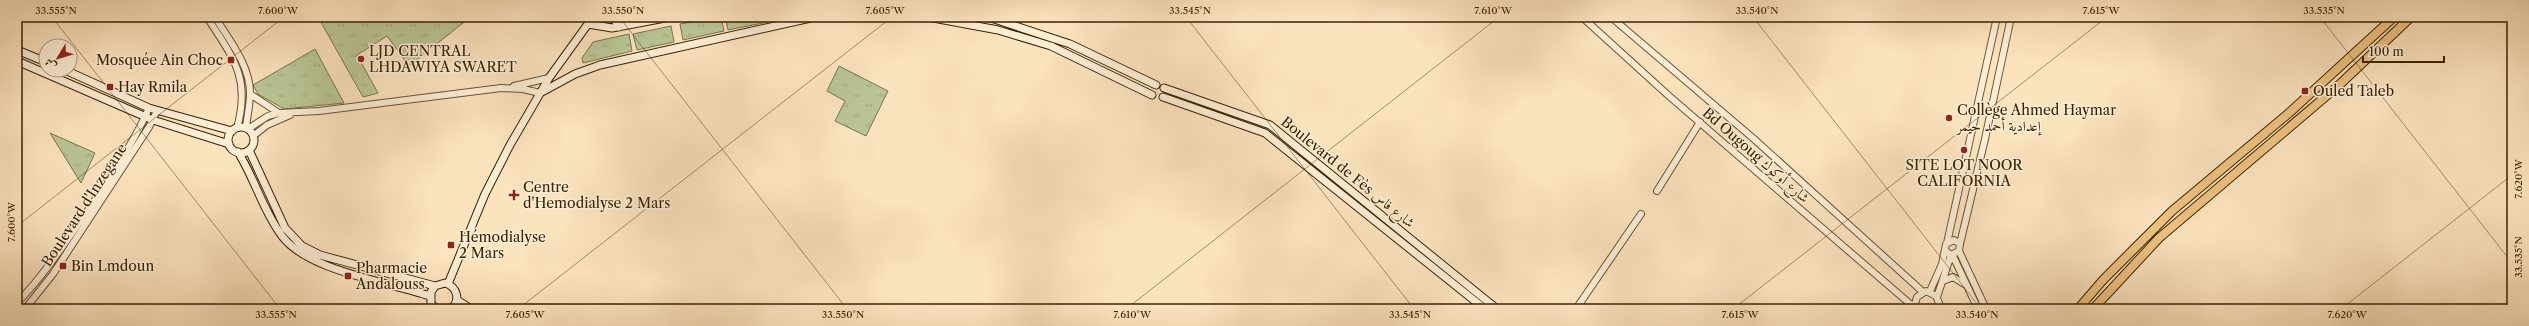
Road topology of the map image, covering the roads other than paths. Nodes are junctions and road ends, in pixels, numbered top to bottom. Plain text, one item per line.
1 (207, 17) edge
2 (215, 17) edge
3 (593, 17) edge
4 (612, 17) edge
5 (670, 17) edge
6 (815, 17) edge
7 (928, 17) edge
8 (988, 17) edge
9 (1582, 17) edge
10 (1611, 17) edge
11 (1997, 17) edge
12 (2011, 17) edge
13 (2394, 17) edge
14 (2411, 17) edge
15 (588, 24) junction
16 (619, 27) junction
17 (17, 50) edge
18 (38, 59) edge
19 (17, 62) edge
20 (78, 76) edge
21 (549, 78) junction
22 (1156, 85) junction
23 (511, 87) junction
24 (1164, 88) junction
25 (540, 93) junction
26 (250, 94) junction
27 (1152, 96) junction
28 (1163, 97) junction
29 (149, 108) junction
30 (157, 111) junction
31 (279, 113) junction
32 (295, 113) junction
33 (145, 116) junction
34 (153, 120) junction
35 (1700, 122) junction
36 (247, 128) junction
37 (234, 129) junction
38 (254, 136) junction
39 (229, 144) junction
40 (249, 150) junction
41 (238, 152) junction
42 (1657, 191) dead end
43 (1641, 214) dead end
44 (1947, 243) junction
45 (1960, 244) junction
46 (1959, 251) junction
47 (1950, 254) junction
48 (1943, 281) junction
49 (448, 284) junction
50 (435, 286) junction
51 (1967, 286) junction
52 (1930, 291) junction
53 (1923, 292) junction
54 (430, 296) junction
55 (1937, 297) junction
56 (457, 300) junction
57 (17, 303) edge
58 (434, 308) edge
59 (452, 308) edge
60 (25, 309) edge
61 (471, 309) edge
62 (1485, 309) edge
63 (1497, 309) edge
64 (1576, 309) edge
65 (1917, 309) edge
66 (1937, 309) edge
67 (1978, 309) edge
68 (1986, 309) edge
69 (2078, 309) edge
70 (2093, 309) edge

1 - 37 street
2 - 26 street
3 - 15 main road
4 - 16 main road
5 - 16 main road
6 - 25 main road
7 - 27 main road
8 - 22 main road
9 - 35 street, Bd Ougoug شارع أوكوك
10 - 53 street, Bd Ougoug شارع أوكوك
11 - 44 street
12 - 45 street
13 - 69 main road
14 - 70 main road
15 - 16 main road
15 - 21 main road
17 - 18 main road
19 - 33 main road
20 - 29 main road
21 - 23 street
21 - 25 main road
22 - 24 main road
22 - 27 main road
23 - 25 street
23 - 32 street
24 - 28 main road
24 - 63 main road, Boulevard de Fès شارع فاس
25 - 49 main road
26 - 31 street
26 - 36 street
27 - 28 main road
28 - 62 main road, Boulevard de Fès شارع فاس
29 - 30 main road
29 - 33 street, Boulevard d'Inzegane
30 - 34 street, Boulevard d'Inzegane
30 - 37 main road
31 - 32 street
31 - 36 street
32 - 38 street
33 - 34 main road
33 - 57 street, Boulevard d'Inzegane
34 - 39 main road
34 - 60 street, Boulevard d'Inzegane
35 - 42 street
35 - 65 street, Bd Ougoug شارع أوكوك
36 - 37 main road
36 - 38 main road
37 - 39 main road
38 - 40 main road
39 - 41 main road
40 - 41 main road
40 - 50 main road
41 - 54 main road
43 - 64 street
44 - 45 street
44 - 47 street
45 - 46 street
46 - 47 street
46 - 68 street
47 - 48 street
47 - 51 street
47 - 52 street
48 - 51 street
48 - 55 street
49 - 50 main road
49 - 56 main road
50 - 54 main road
51 - 67 street
52 - 53 street
52 - 55 street
53 - 65 street
54 - 58 main road
55 - 66 street
56 - 59 main road
56 - 61 main road

